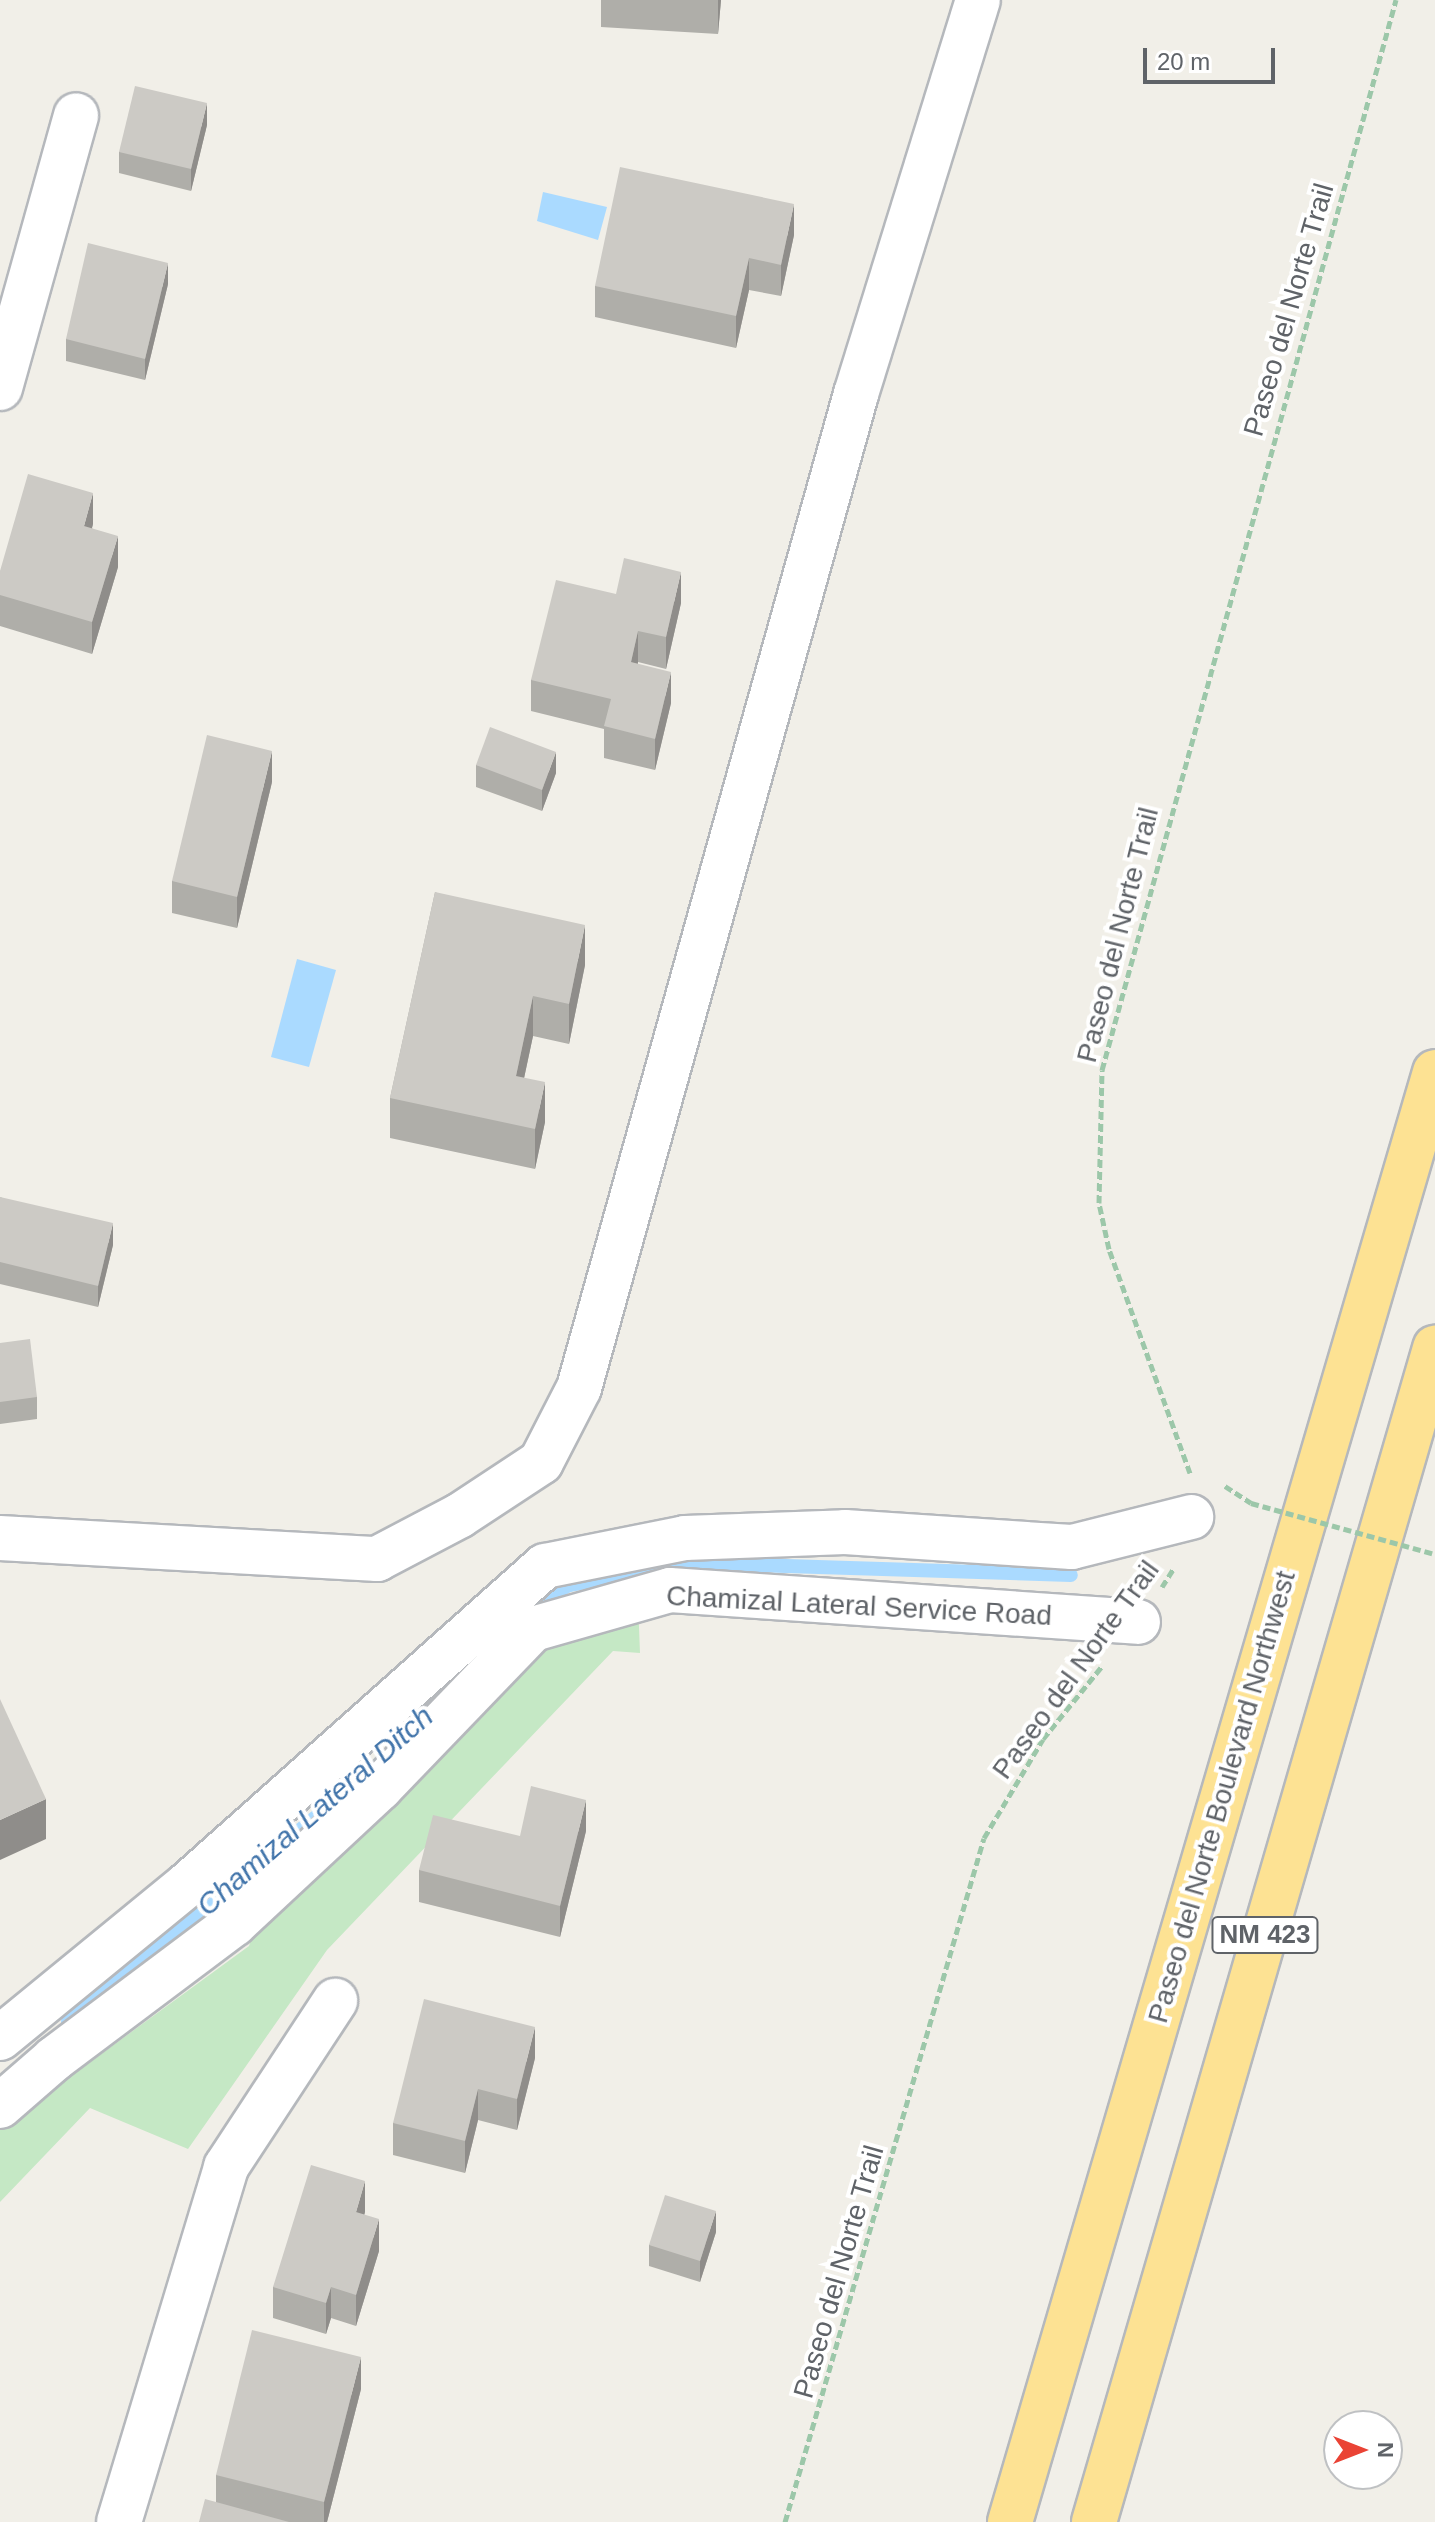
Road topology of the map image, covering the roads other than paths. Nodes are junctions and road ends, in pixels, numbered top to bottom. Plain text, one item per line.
1 (978, 0) edge
2 (76, 115) dead end
3 (0, 388) edge
4 (1435, 1072) edge
5 (1435, 1348) edge
6 (1191, 1517) road end
7 (0, 1538) edge
8 (1138, 1622) road end
9 (335, 2001) dead end
10 (0, 2038) edge
11 (0, 2106) edge
12 (119, 2522) edge
13 (1010, 2522) edge
14 (1094, 2522) edge

1 - 7 street
2 - 3 street
4 - 13 highway, Paseo del Norte Boulevard Northwest / NM 423
5 - 14 highway, NM 423
6 - 10 street, Chamizal Lateral Service Road
8 - 11 street, Chamizal Lateral Service Road
9 - 12 street

